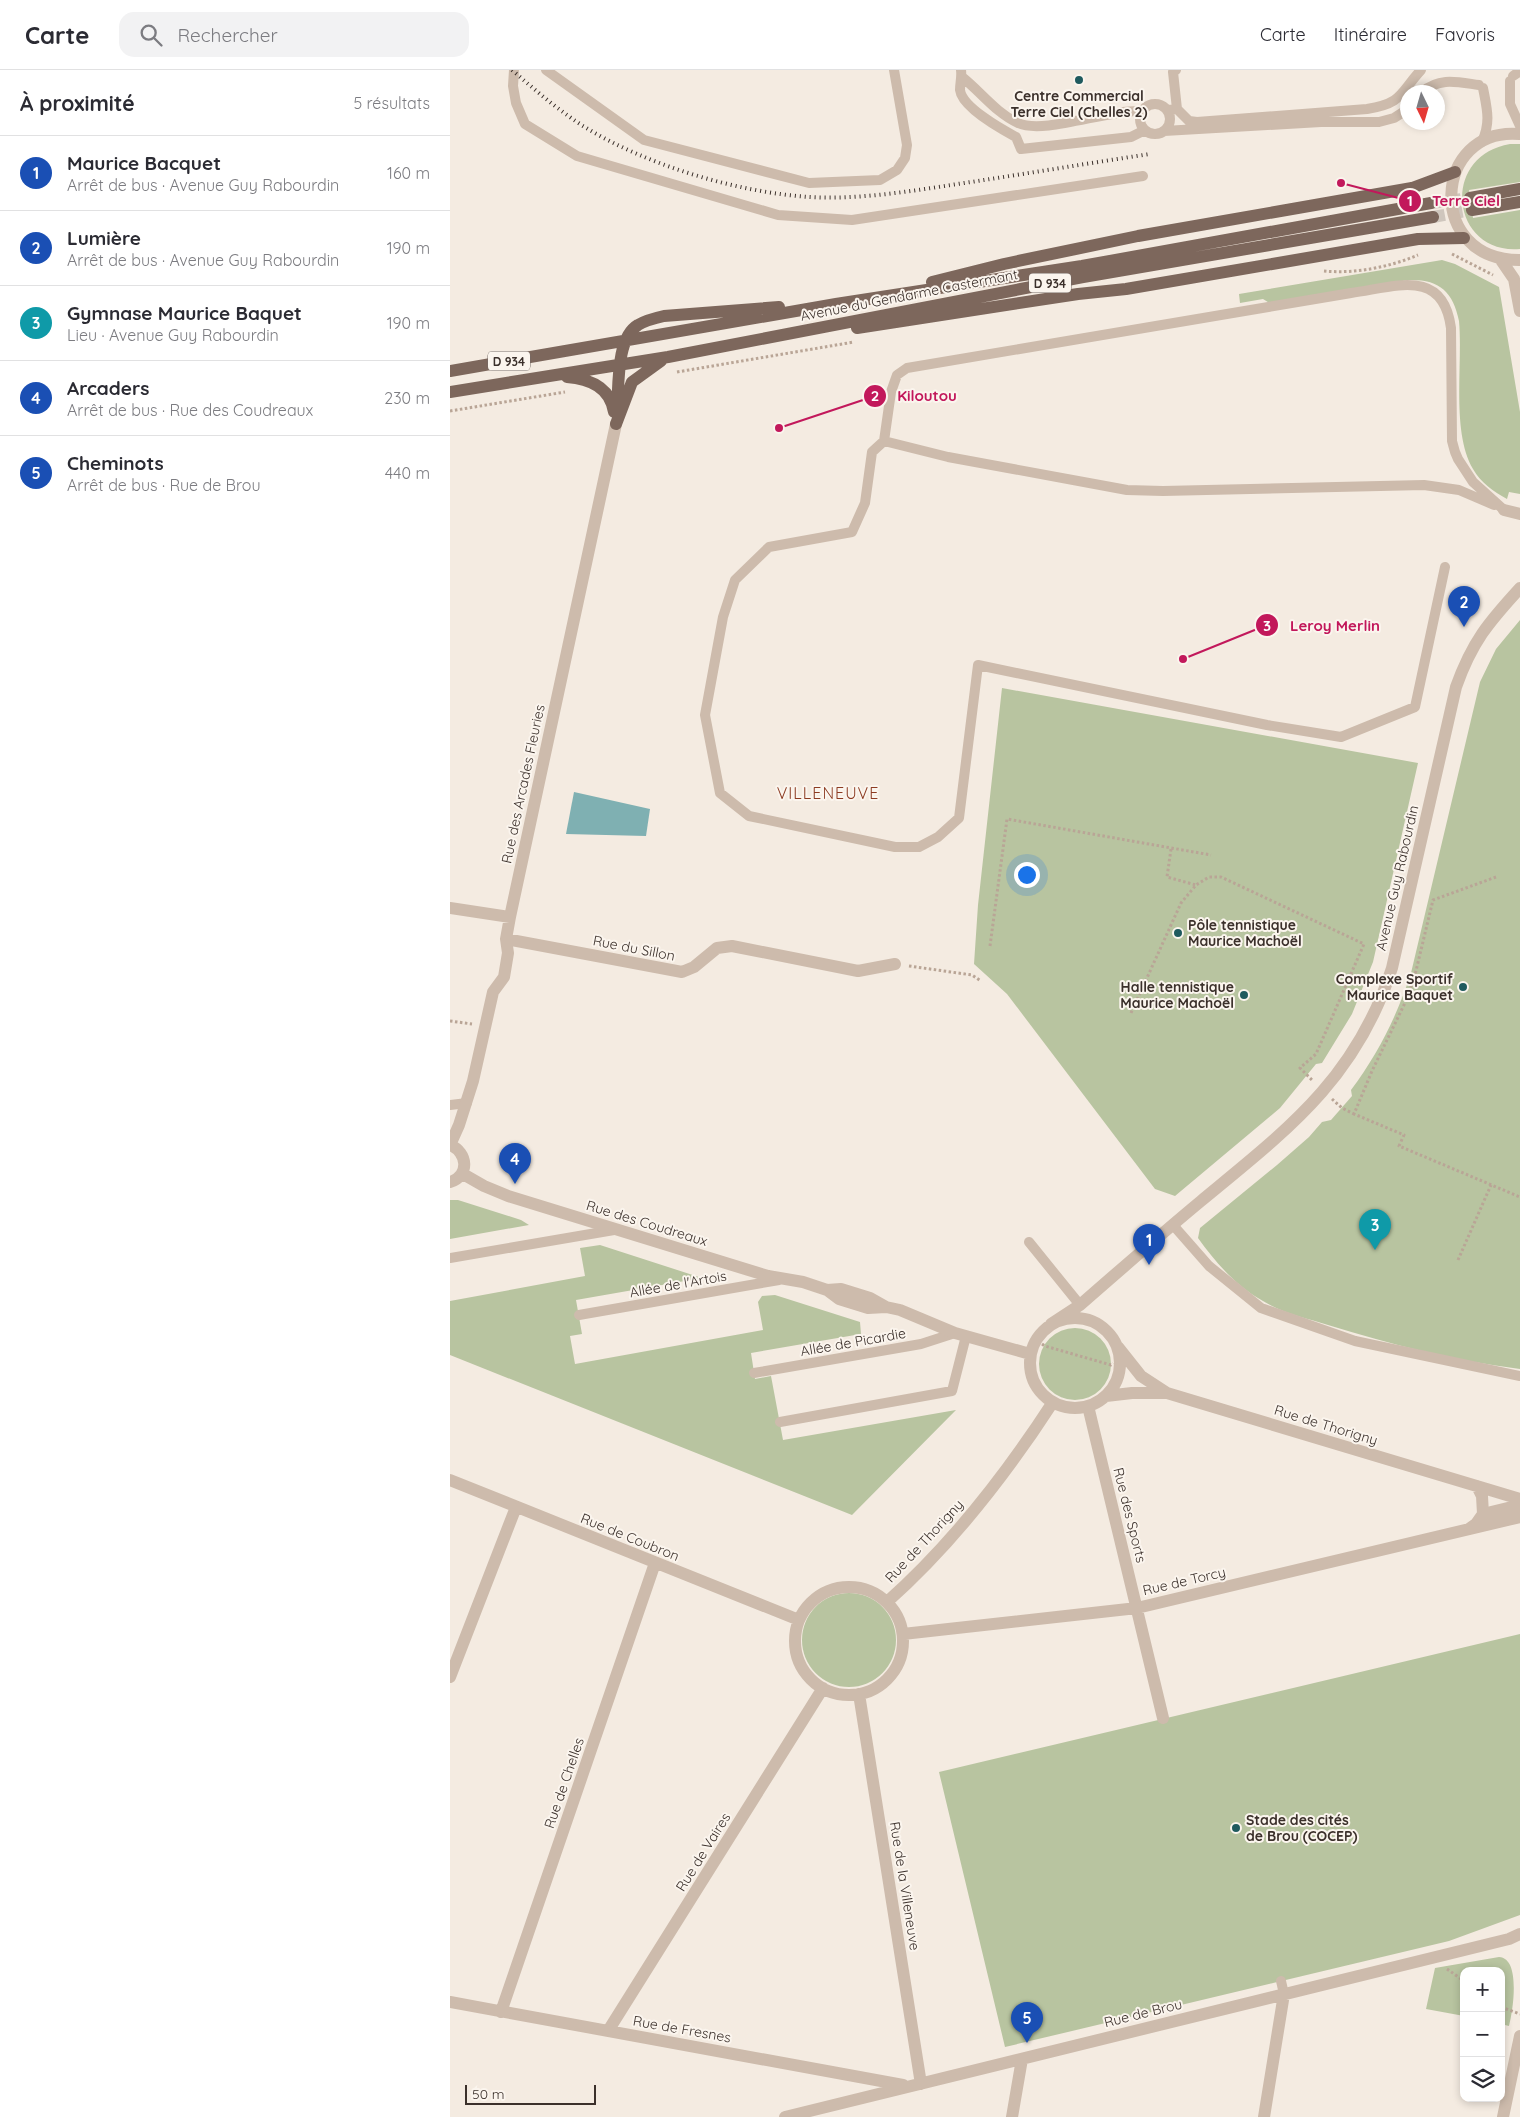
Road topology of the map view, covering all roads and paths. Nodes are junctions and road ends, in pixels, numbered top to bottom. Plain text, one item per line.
1 (514, 70) edge
2 (546, 70) edge
3 (894, 70) edge
4 (1176, 70) edge
5 (1416, 72) edge
6 (961, 74) edge
7 (1514, 76) edge
8 (1431, 85) edge
9 (1172, 110) junction
10 (1142, 111) junction
11 (1400, 114) edge
12 (1520, 126) edge
13 (1145, 130) junction
14 (1164, 131) junction
15 (1520, 134) edge
16 (1482, 142) junction
17 (1455, 172) junction
18 (1143, 176) dead end
19 (1520, 189) edge
20 (1520, 202) edge
21 (1431, 203) tunnel mouth
22 (1434, 217) tunnel mouth
23 (1464, 238) junction
24 (1501, 260) junction
25 (1520, 260) edge
26 (856, 301) junction
27 (836, 304) junction
28 (1520, 311) edge
29 (626, 340) junction
30 (668, 357) junction
31 (620, 365) junction
32 (450, 371) edge
33 (557, 376) junction
34 (450, 392) edge
35 (568, 392) dead end
36 (450, 411) edge
37 (616, 424) junction
38 (884, 441) junction
39 (1504, 510) junction
40 (1520, 514) edge
41 (1445, 567) dead end
42 (1520, 588) edge
43 (1171, 848) junction
44 (1211, 855) dead end
45 (1496, 877) dead end
46 (1196, 885) junction
47 (450, 908) edge
48 (510, 917) junction
49 (506, 938) junction
50 (990, 946) dead end
51 (895, 964) joint
52 (981, 981) dead end
53 (1131, 1013) dead end
54 (450, 1021) edge
55 (476, 1024) dead end
56 (1323, 1092) junction
57 (467, 1103) junction
58 (450, 1105) edge
59 (1354, 1114) junction
60 (450, 1145) edge
61 (462, 1174) junction
62 (450, 1182) edge
63 (1491, 1185) junction
64 (1520, 1197) edge
65 (1173, 1225) junction
66 (616, 1230) junction
67 (1030, 1242) dead end
68 (450, 1258) edge
69 (1458, 1260) dead end
70 (781, 1279) junction
71 (1080, 1305) junction
72 (578, 1315) dead end
73 (1052, 1324) junction
74 (1106, 1330) junction
75 (961, 1334) junction
76 (1036, 1339) junction
77 (1119, 1352) junction
78 (1030, 1354) junction
79 (754, 1373) dead end
80 (1520, 1376) edge
81 (1167, 1393) junction
82 (1106, 1396) junction
83 (1053, 1402) junction
84 (1088, 1406) junction
85 (780, 1422) dead end
86 (452, 1483) edge
87 (1477, 1486) junction
88 (1520, 1499) edge
89 (1520, 1506) edge
90 (516, 1507) junction
91 (1483, 1514) junction
92 (1520, 1518) edge
93 (1468, 1529) junction
94 (655, 1564) junction
95 (887, 1602) junction
96 (1138, 1608) junction
97 (799, 1620) junction
98 (903, 1634) junction
99 (450, 1677) edge
100 (823, 1688) junction
101 (859, 1694) junction
102 (1163, 1718) dead end
103 (1516, 1939) edge
104 (1282, 1981) dead end
105 (1284, 1994) junction
106 (450, 2002) edge
107 (1505, 2008) edge
108 (501, 2012) junction
109 (1520, 2014) edge
110 (608, 2031) junction
111 (1520, 2036) edge
112 (1022, 2058) junction
113 (914, 2085) junction
114 (791, 2116) edge
115 (1012, 2117) edge
116 (1264, 2117) edge
117 (1502, 2117) edge

1 - 18 lane
2 - 3 lane
4 - 9 lane
5 - 9 lane
6 - 10 lane
6 - 13 lane
7 - 12 lane
8 - 16 lane
9 - 10 lane
9 - 14 lane
10 - 13 lane
11 - 14 lane
13 - 14 lane
15 - 16 street
16 - 17 street
17 - 23 street
17 - 26 main road
19 - 20 main road
21 - 26 main road, Avenue du Gendarme Castermant / D 934
22 - 30 main road, Avenue du Gendarme Castermant / D 934
23 - 24 street
23 - 30 main road
24 - 25 street
24 - 28 street
26 - 27 main road, Avenue du Gendarme Castermant / D 934
27 - 29 main road, Avenue du Gendarme Castermant / D 934
27 - 29 main road
29 - 31 main road
29 - 32 main road, Avenue du Gendarme Castermant / D 934
30 - 31 main road, Avenue du Gendarme Castermant / D 934
30 - 37 main road
31 - 33 main road, Avenue du Gendarme Castermant / D 934
31 - 37 main road
33 - 34 main road, Avenue du Gendarme Castermant / D 934
33 - 37 main road
35 - 36 path
37 - 48 street, Rue des Arcades Fleuries
38 - 39 lane
38 - 39 lane
38 - 41 lane
39 - 40 street
42 - 56 street, Avenue Guy Rabourdin
43 - 44 path
43 - 46 path
43 - 50 path
45 - 59 path
46 - 53 path
46 - 56 path
47 - 48 street
48 - 49 street, Rue des Arcades Fleuries
49 - 51 street, Rue du Sillon
49 - 57 street, Rue des Arcades Fleuries
51 - 52 path
54 - 55 path
56 - 59 path
56 - 65 street, Avenue Guy Rabourdin
57 - 58 lane
57 - 60 street, Rue des Arcades Fleuries
59 - 63 path
60 - 61 street
61 - 62 street
61 - 66 street, Rue des Coudreaux
63 - 64 path
63 - 69 path
65 - 71 street, Avenue Guy Rabourdin
65 - 80 lane
66 - 68 lane
66 - 70 street, Rue des Coudreaux
67 - 71 lane
70 - 72 lane, Allée de l'Artois
70 - 75 street, Rue des Coudreaux
71 - 73 street, Avenue Guy Rabourdin
71 - 74 street
73 - 74 street
73 - 76 street, Avenue Guy Rabourdin
74 - 77 street, Rue de Thorigny
75 - 78 street, Rue des Coudreaux
75 - 79 lane, Allée de Picardie
75 - 85 lane
76 - 77 path
76 - 78 street
77 - 81 street, Rue de Thorigny
77 - 82 street
78 - 83 street
81 - 82 street, Rue de Thorigny
81 - 87 street, Rue de Thorigny
82 - 84 street
83 - 84 street
83 - 95 street, Rue de Thorigny
84 - 96 street, Rue des Sports
86 - 90 street, Rue de Coubron
87 - 88 street, Rue de Thorigny
87 - 91 street
89 - 91 street
90 - 94 street, Rue de Coubron
90 - 99 street
91 - 93 street
92 - 93 street, Rue de Torcy
93 - 96 street, Rue de Torcy
94 - 97 street, Rue de Coubron
94 - 108 street, Rue de Chelles
95 - 97 street
95 - 98 street
96 - 98 street, Rue de Torcy
96 - 102 street, Rue des Sports
97 - 100 street
98 - 101 street
100 - 101 street
100 - 110 street, Rue de Vaires
101 - 113 street, Rue de la Villeneuve
103 - 105 street, Rue de Brou
104 - 105 lane
105 - 112 street, Rue de Brou
105 - 116 street
106 - 108 street, Rue de Fresnes
107 - 109 path
108 - 110 street, Rue de Fresnes
110 - 113 street, Rue de Fresnes
111 - 117 street
112 - 113 street, Rue de Brou
112 - 115 street
113 - 114 street, Rue de Brou

